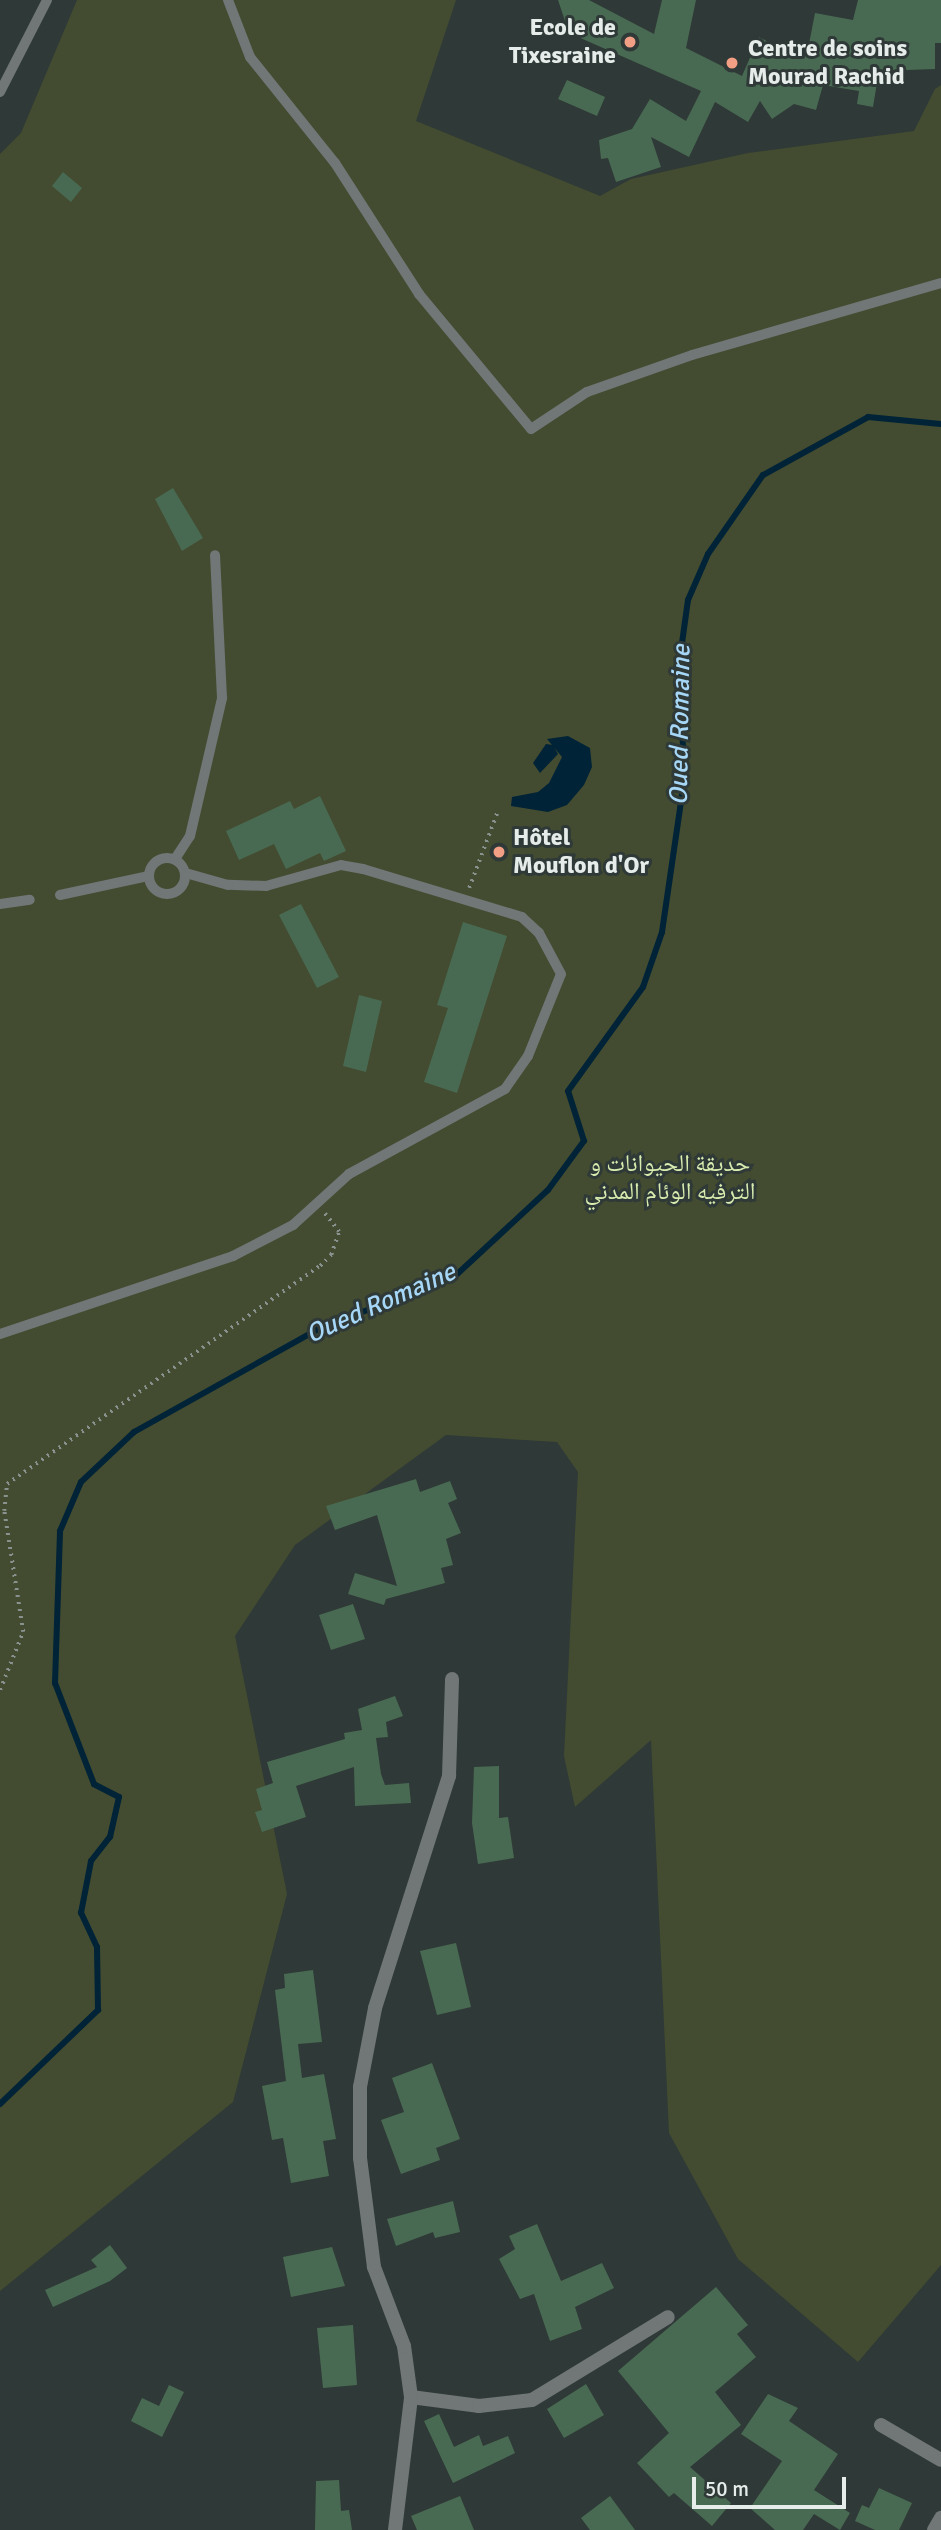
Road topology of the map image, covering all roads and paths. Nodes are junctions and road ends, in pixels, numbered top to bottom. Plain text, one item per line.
1 (47, 0) edge
2 (228, 0) edge
3 (0, 92) edge
4 (941, 283) edge
5 (215, 555) dead end
6 (497, 813) dead end
7 (175, 859) junction
8 (186, 873) junction
9 (149, 876) junction
10 (60, 895) dead end
11 (30, 900) dead end
12 (464, 900) junction
13 (0, 904) edge
14 (317, 1205) junction
15 (0, 1334) edge
16 (452, 1679) dead end
17 (0, 1690) edge
18 (667, 2317) dead end
19 (411, 2397) junction
20 (881, 2425) dead end
21 (941, 2460) edge
22 (941, 2518) edge
23 (395, 2530) edge
24 (934, 2530) edge

1 - 3 lane
2 - 4 lane
5 - 7 lane
6 - 12 path
7 - 8 lane
7 - 9 lane
8 - 9 lane
8 - 12 lane
9 - 10 lane
11 - 13 lane
12 - 14 lane
14 - 15 lane
14 - 17 path
16 - 19 street
18 - 19 street
19 - 23 street
20 - 21 street
22 - 24 street

